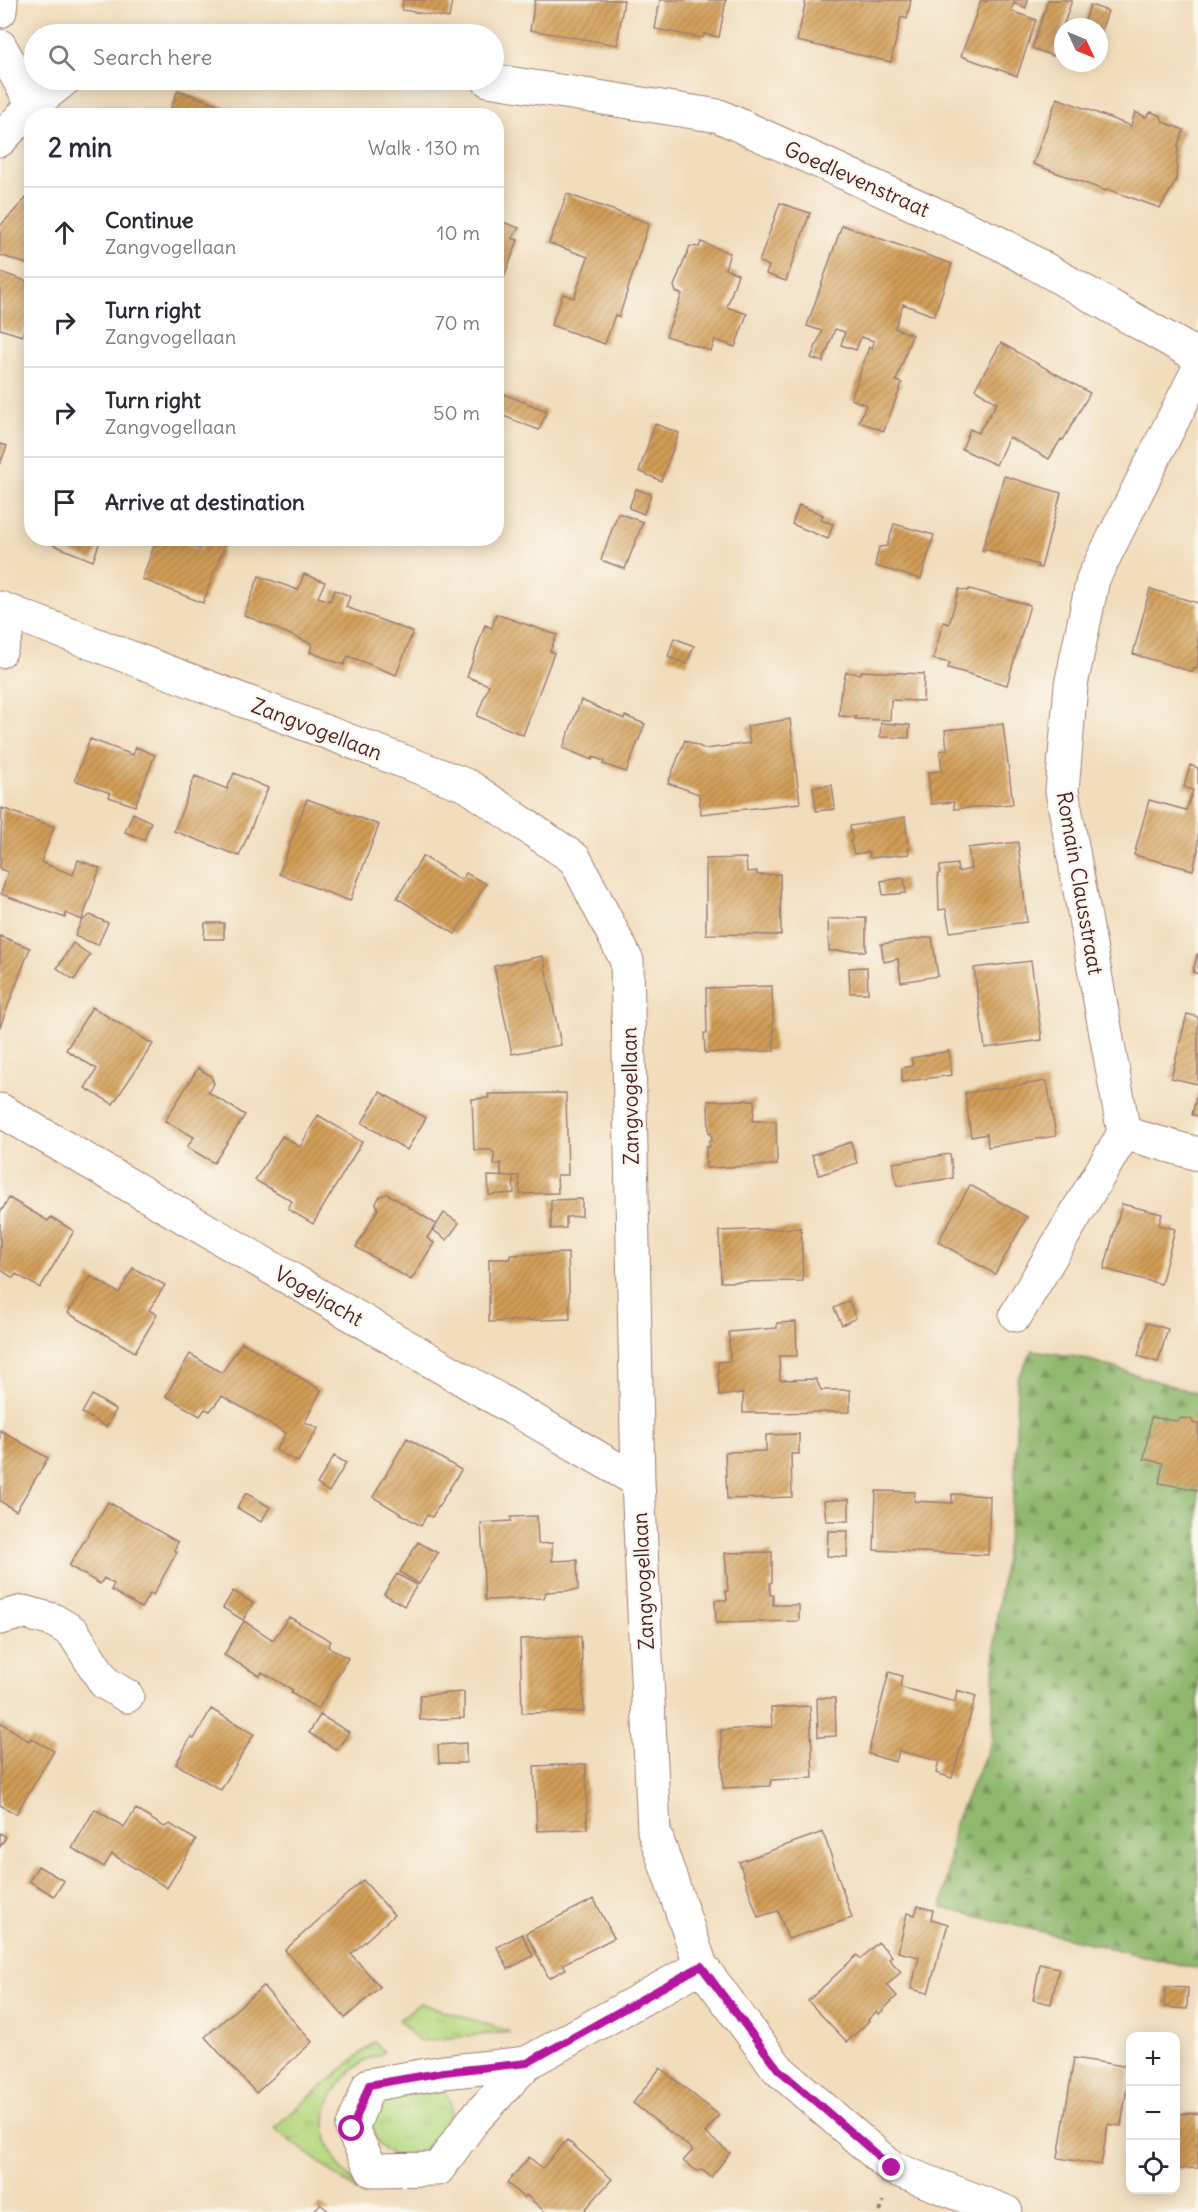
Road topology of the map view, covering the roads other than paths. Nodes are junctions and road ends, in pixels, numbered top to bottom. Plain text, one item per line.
1 (2, 0) edge
2 (0, 11) edge
3 (0, 46) edge
4 (504, 82) edge
5 (24, 89) edge
6 (25, 90) edge
7 (52, 90) edge
8 (33, 105) junction
9 (30, 108) edge
10 (24, 115) edge
11 (0, 140) edge
12 (1198, 356) edge
13 (1198, 370) edge
14 (7, 611) edge
15 (0, 651) edge
16 (0, 1110) edge
17 (1124, 1133) junction
18 (1198, 1154) edge
19 (1016, 1315) dead end
20 (638, 1481) junction
21 (0, 1618) edge
22 (127, 1696) dead end
23 (701, 1966) junction
24 (527, 2063) junction
25 (1006, 2212) edge

1 - 2 street
3 - 5 street
4 - 12 street, Goedlevenstraat
6 - 8 street
7 - 8 street
8 - 9 street
10 - 11 street
13 - 17 street, Romain Clausstraat
14 - 15 street
14 - 20 street, Zangvogellaan
16 - 20 street, Vogeljacht
17 - 18 street
17 - 19 street
20 - 23 street, Zangvogellaan
21 - 22 street
23 - 24 street
23 - 25 street, Zangvogellaan
24 - 24 street

